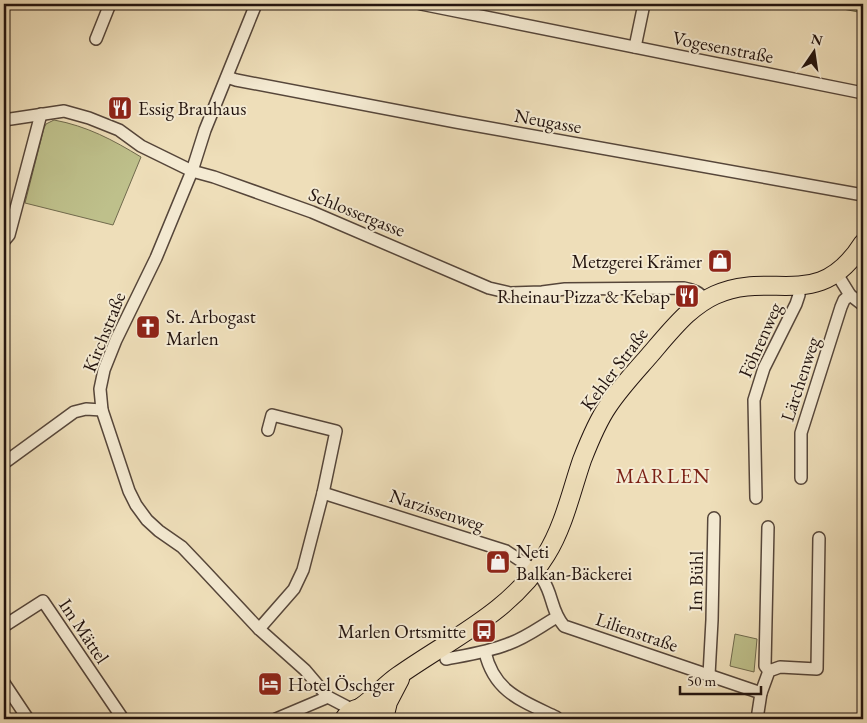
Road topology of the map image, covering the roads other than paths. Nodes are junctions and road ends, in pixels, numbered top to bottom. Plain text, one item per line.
1 (110, 4) edge
2 (256, 4) edge
3 (421, 4) edge
4 (644, 4) edge
5 (96, 39) dead end
6 (635, 47) junction
7 (227, 77) junction
8 (863, 93) edge
9 (41, 114) junction
10 (4, 120) edge
11 (192, 171) junction
12 (863, 195) edge
13 (4, 241) edge
14 (863, 243) edge
15 (837, 274) junction
16 (798, 286) junction
17 (850, 295) junction
18 (705, 300) junction
19 (863, 305) edge
20 (102, 410) junction
21 (268, 430) dead end
22 (4, 463) edge
23 (801, 478) dead end
24 (323, 493) junction
25 (756, 498) dead end
26 (714, 518) dead end
27 (768, 527) dead end
28 (819, 538) dead end
29 (534, 572) junction
30 (557, 617) junction
31 (4, 626) edge
32 (259, 629) junction
33 (485, 652) junction
34 (446, 659) dead end
35 (406, 670) junction
36 (769, 671) junction
37 (709, 675) junction
38 (4, 683) edge
39 (761, 693) junction
40 (329, 698) junction
41 (350, 714) edge
42 (556, 718) dead end
43 (28, 719) edge
44 (123, 719) edge
45 (276, 719) edge
46 (384, 719) edge
47 (757, 719) edge

1 - 5 street
2 - 7 street, Kirchstraße
3 - 6 street, Vogesenstraße
4 - 6 street
6 - 8 street, Vogesenstraße
7 - 11 street, Kirchstraße
7 - 12 street, Neugasse
9 - 10 street, Schlossergasse
9 - 11 street, Schlossergasse
9 - 13 street
11 - 18 street, Schlossergasse
11 - 20 street, Kirchstraße
14 - 15 main road, Kehler Straße
15 - 16 main road, Kehler Straße
15 - 17 street
16 - 18 main road, Kehler Straße
16 - 25 street, Föhrenweg
17 - 19 street
17 - 23 street, Lärchenweg
18 - 29 main road, Kehler Straße
20 - 22 street
20 - 32 street, Kirchstraße
21 - 24 street
24 - 29 street, Narzissenweg
24 - 32 street
26 - 37 street, Im Bühl
27 - 36 street
28 - 36 street
29 - 30 street
29 - 35 main road, Kehler Straße
30 - 33 street
30 - 37 street, Lilienstraße
31 - 44 street, Im Mättel
32 - 40 street, Kirchstraße
33 - 34 street
33 - 42 street
35 - 41 main road, Kehler Straße
35 - 46 main road, Kehler Straße
36 - 39 street
37 - 39 street, Lilienstraße
38 - 43 street
39 - 47 street
40 - 41 street, Kirchstraße
40 - 45 street
41 - 46 main road, Kehler Straße

